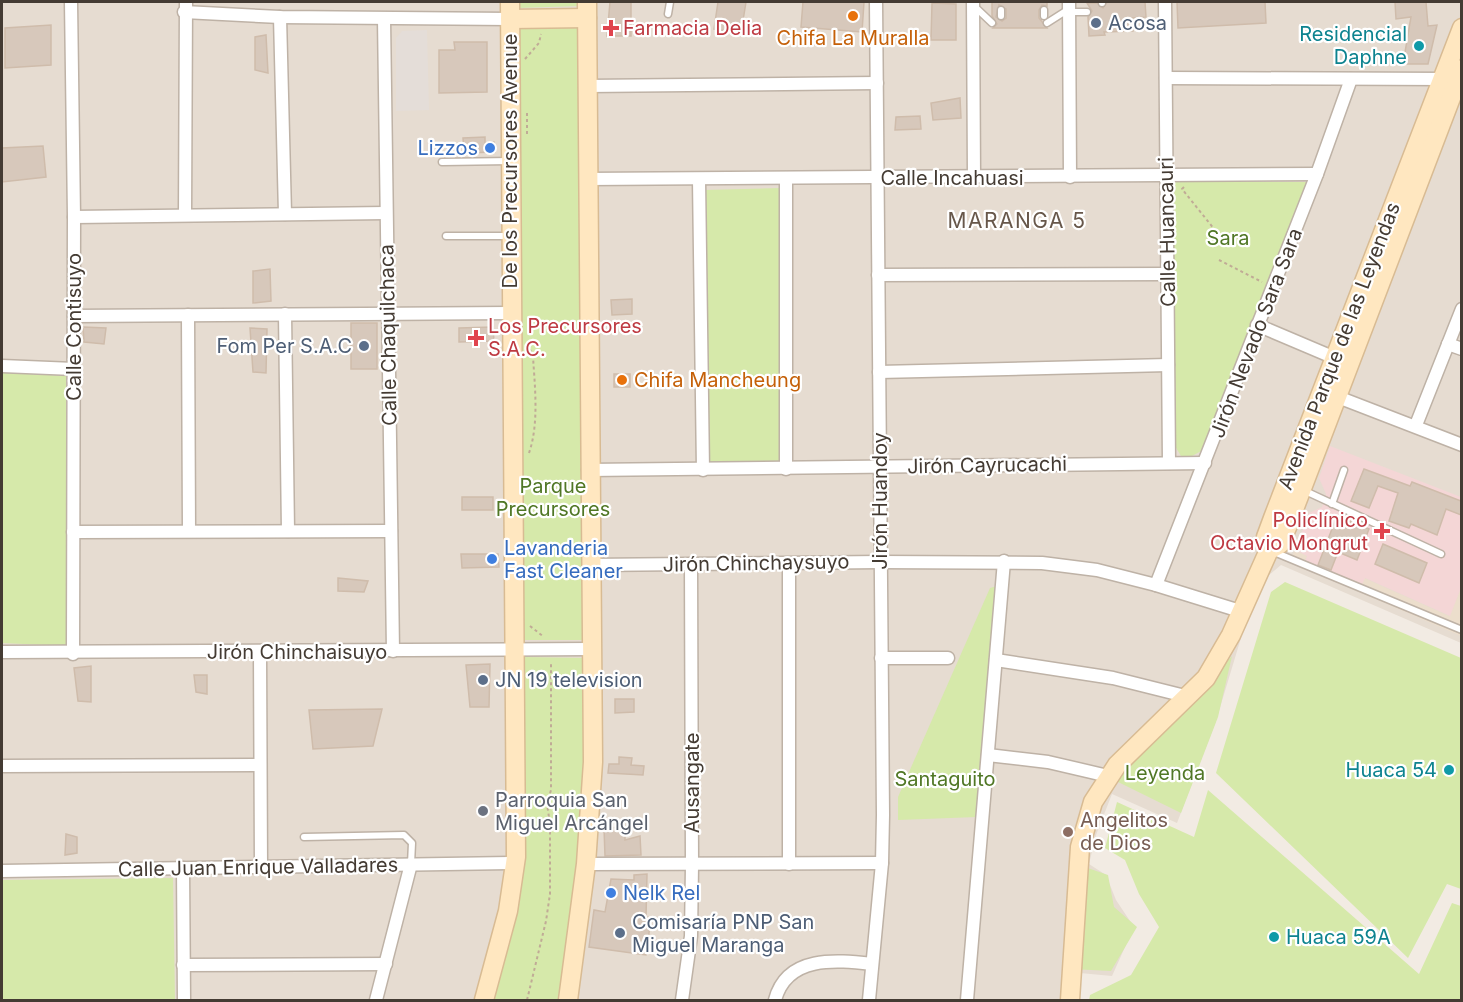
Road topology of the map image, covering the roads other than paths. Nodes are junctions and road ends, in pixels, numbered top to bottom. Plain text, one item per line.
1 (71, 2) edge
2 (670, 2) edge
3 (876, 2) edge
4 (1165, 2) edge
5 (973, 3) edge
6 (185, 7) edge
7 (1069, 8) edge
8 (510, 10) edge
9 (587, 10) edge
10 (1087, 12) dead end
11 (668, 14) dead end
12 (280, 17) junction
13 (384, 19) junction
14 (992, 23) dead end
15 (1047, 23) dead end
16 (1461, 32) edge
17 (1454, 76) edge
18 (1166, 78) junction
19 (1351, 79) junction
20 (877, 83) junction
21 (587, 86) junction
22 (510, 161) junction
23 (442, 162) dead end
24 (1317, 174) junction
25 (1167, 176) junction
26 (1070, 177) junction
27 (878, 178) junction
28 (974, 178) junction
29 (587, 179) junction
30 (786, 179) junction
31 (699, 180) junction
32 (386, 213) junction
33 (285, 214) junction
34 (185, 215) junction
35 (74, 217) junction
36 (446, 236) dead end
37 (510, 236) junction
38 (1168, 274) junction
39 (878, 275) junction
40 (1461, 309) edge
41 (510, 313) junction
42 (285, 314) junction
43 (388, 314) junction
44 (188, 315) junction
45 (74, 316) junction
46 (1257, 326) junction
47 (1448, 344) junction
48 (1461, 349) edge
49 (1341, 360) junction
50 (1168, 365) junction
51 (2, 366) edge
52 (74, 369) junction
53 (879, 372) junction
54 (1320, 391) junction
55 (1338, 397) junction
56 (1416, 425) junction
57 (1461, 445) edge
58 (1169, 463) junction
59 (1205, 463) junction
60 (880, 466) junction
61 (786, 469) junction
62 (588, 470) junction
63 (703, 470) junction
64 (1344, 470) dead end
65 (1302, 490) junction
66 (1332, 504) junction
67 (189, 531) junction
68 (288, 531) junction
69 (391, 531) junction
70 (74, 532) junction
71 (1269, 550) junction
72 (1441, 554) dead end
73 (1004, 561) junction
74 (880, 562) junction
75 (691, 564) junction
76 (789, 564) junction
77 (590, 565) junction
78 (1156, 585) junction
79 (1240, 611) junction
80 (1461, 630) edge
81 (592, 649) junction
82 (514, 650) junction
83 (393, 651) junction
84 (2, 652) edge
85 (260, 652) junction
86 (73, 654) junction
87 (881, 658) junction
88 (948, 658) dead end
89 (996, 660) junction
90 (1189, 697) junction
91 (988, 755) junction
92 (260, 765) junction
93 (2, 766) edge
94 (1108, 776) junction
95 (304, 837) dead end
96 (515, 863) junction
97 (882, 863) junction
98 (411, 864) junction
99 (586, 864) junction
100 (789, 864) junction
101 (692, 865) junction
102 (261, 867) junction
103 (183, 868) junction
104 (2, 871) edge
105 (386, 964) junction
106 (872, 964) junction
107 (183, 965) junction
108 (184, 1000) edge
109 (376, 1000) edge
110 (484, 1000) edge
111 (568, 1000) edge
112 (682, 1000) edge
113 (775, 1000) edge
114 (869, 1000) edge
115 (967, 1000) edge
116 (1070, 1000) edge

1 - 35 street, Calle Contisuyo
2 - 11 lane
3 - 20 street, Jirón Huandoy
4 - 18 street, Calle Huancauri
5 - 14 lane
5 - 28 street
6 - 12 street
6 - 34 street
7 - 10 lane
7 - 15 lane
7 - 26 street
8 - 9 main road
8 - 13 street
8 - 22 main road, De los Precursores Avenue
9 - 21 main road
12 - 13 street
12 - 33 street
13 - 32 street, Calle Chaquilchaca
16 - 17 main road, Avenida Parque de las Leyendas
17 - 19 street
17 - 49 main road, Avenida Parque de las Leyendas
18 - 19 street
18 - 25 street, Calle Huancauri
19 - 24 street, Jirón Nevado Sara Sara
20 - 21 street
20 - 27 street, Jirón Huandoy
21 - 29 main road
22 - 23 lane
22 - 37 main road, De los Precursores Avenue
24 - 25 street, Calle Incahuasi
24 - 46 street, Jirón Nevado Sara Sara
25 - 26 street, Calle Incahuasi
25 - 38 street, Calle Huancauri
26 - 28 street, Calle Incahuasi
27 - 28 street, Calle Incahuasi
27 - 30 street, Calle Incahuasi
27 - 39 street, Jirón Huandoy
29 - 31 street, Calle Incahuasi
29 - 62 main road
30 - 31 street, Calle Incahuasi
30 - 61 street
31 - 63 street
32 - 33 street
32 - 43 street, Calle Chaquilchaca
33 - 34 street
34 - 35 street
35 - 45 street, Calle Contisuyo
36 - 37 lane
37 - 41 main road, De los Precursores Avenue
38 - 39 street
38 - 50 street, Calle Huancauri
39 - 53 street, Jirón Huandoy
40 - 47 street
41 - 43 street
41 - 82 main road, De los Precursores Avenue
42 - 43 street
42 - 44 street
42 - 68 street
43 - 69 street, Calle Chaquilchaca
44 - 45 street
44 - 67 street
45 - 52 street, Calle Contisuyo
46 - 49 street
46 - 59 street, Jirón Nevado Sara Sara
47 - 48 street
47 - 56 street
49 - 54 main road, Avenida Parque de las Leyendas
49 - 55 main road, Avenida Parque de las Leyendas
50 - 53 street
50 - 58 street, Calle Huancauri
51 - 52 street
52 - 70 street, Calle Contisuyo
53 - 60 street, Jirón Huandoy
54 - 55 street
54 - 71 main road, Avenida Parque de las Leyendas
55 - 56 street
55 - 65 main road, Avenida Parque de las Leyendas
56 - 57 street
58 - 59 street, Jirón Cayrucachi
58 - 60 street, Jirón Cayrucachi
59 - 78 street, Jirón Nevado Sara Sara
60 - 61 street, Jirón Cayrucachi
60 - 74 street, Jirón Huandoy
61 - 63 street, Jirón Cayrucachi
62 - 63 street, Jirón Cayrucachi
62 - 77 main road
64 - 66 lane
65 - 66 lane
65 - 71 main road, Avenida Parque de las Leyendas
66 - 72 lane
67 - 68 street
67 - 70 street
68 - 69 street
69 - 83 street, Calle Chaquilchaca
70 - 86 street, Calle Contisuyo
71 - 79 main road
71 - 80 lane
73 - 74 street, Jirón Chinchaysuyo
73 - 78 street, Jirón Chinchaysuyo
73 - 89 street
74 - 76 street, Jirón Chinchaysuyo
74 - 87 street, Jirón Huandoy
75 - 76 street, Jirón Chinchaysuyo
75 - 77 street, Jirón Chinchaysuyo
75 - 101 street, Ausangate
76 - 100 street
77 - 81 main road
78 - 79 street, Jirón Chinchaysuyo
79 - 90 main road
81 - 82 street, Jirón Chinchaisuyo
81 - 99 main road
82 - 83 street, Jirón Chinchaisuyo
82 - 96 main road, De los Precursores Avenue
83 - 85 street, Jirón Chinchaisuyo
84 - 86 street, Jirón Chinchaisuyo
85 - 86 street, Jirón Chinchaisuyo
85 - 92 street
87 - 88 street
87 - 97 street, Jirón Huandoy
89 - 90 street
89 - 91 street
90 - 94 main road
91 - 94 street
91 - 115 street
92 - 93 street
92 - 102 street
94 - 116 main road
95 - 98 lane
96 - 98 street, Calle Juan Enrique Valladares
96 - 110 main road, De los Precursores Avenue
97 - 100 street
97 - 106 street, Jirón Huandoy
98 - 102 street, Calle Juan Enrique Valladares
98 - 105 street
99 - 101 street
99 - 111 main road
100 - 101 street
101 - 112 street, Ausangate
102 - 103 street, Calle Juan Enrique Valladares
103 - 104 street, Calle Juan Enrique Valladares
103 - 107 street
105 - 107 street
105 - 109 street
106 - 113 street
106 - 114 street, Jirón Huandoy
107 - 108 street

